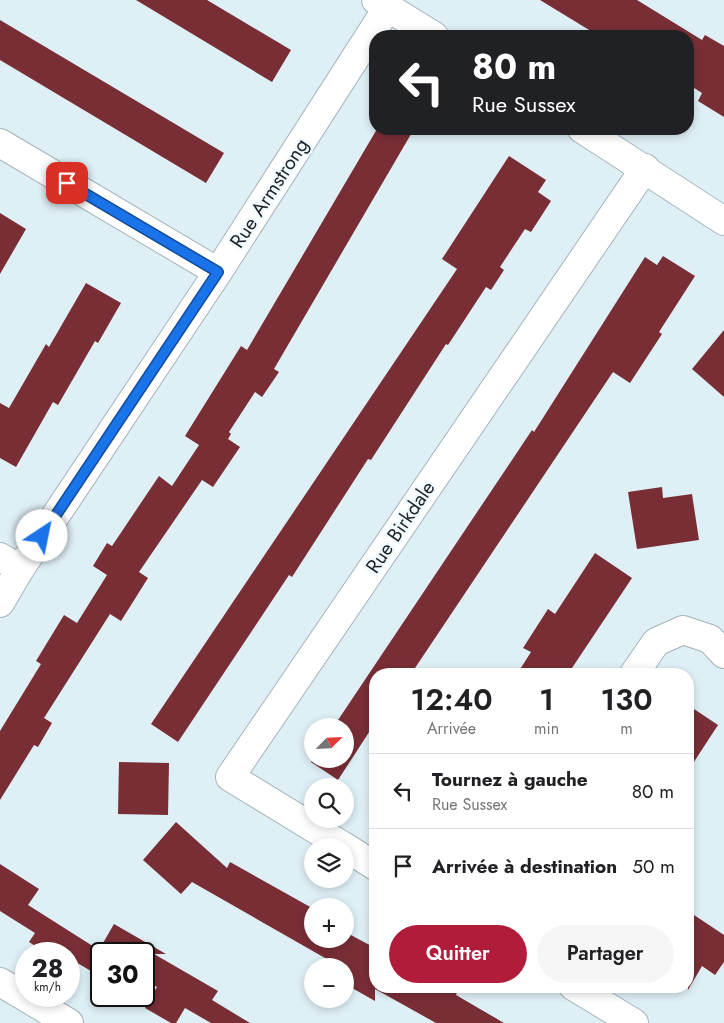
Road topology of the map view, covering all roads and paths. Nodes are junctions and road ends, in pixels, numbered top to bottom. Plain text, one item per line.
1 (382, 4) edge
2 (424, 30) edge
3 (592, 135) edge
4 (0, 144) edge
5 (645, 168) junction
6 (724, 221) edge
7 (218, 272) junction
8 (10, 563) edge
9 (0, 603) edge
10 (724, 654) edge
11 (638, 668) edge
12 (329, 838) edge
13 (354, 853) edge
14 (369, 862) edge
15 (0, 982) edge
16 (585, 993) edge
17 (69, 1023) edge
18 (634, 1023) edge

1 - 2 street
1 - 7 street, Rue Armstrong
3 - 5 street
4 - 7 street
5 - 6 street
5 - 12 street, Rue Birkdale
7 - 8 street, Rue Armstrong
8 - 9 street, Rue Armstrong
10 - 11 street
13 - 14 street, Rue Birkdale
15 - 17 street
16 - 18 street

